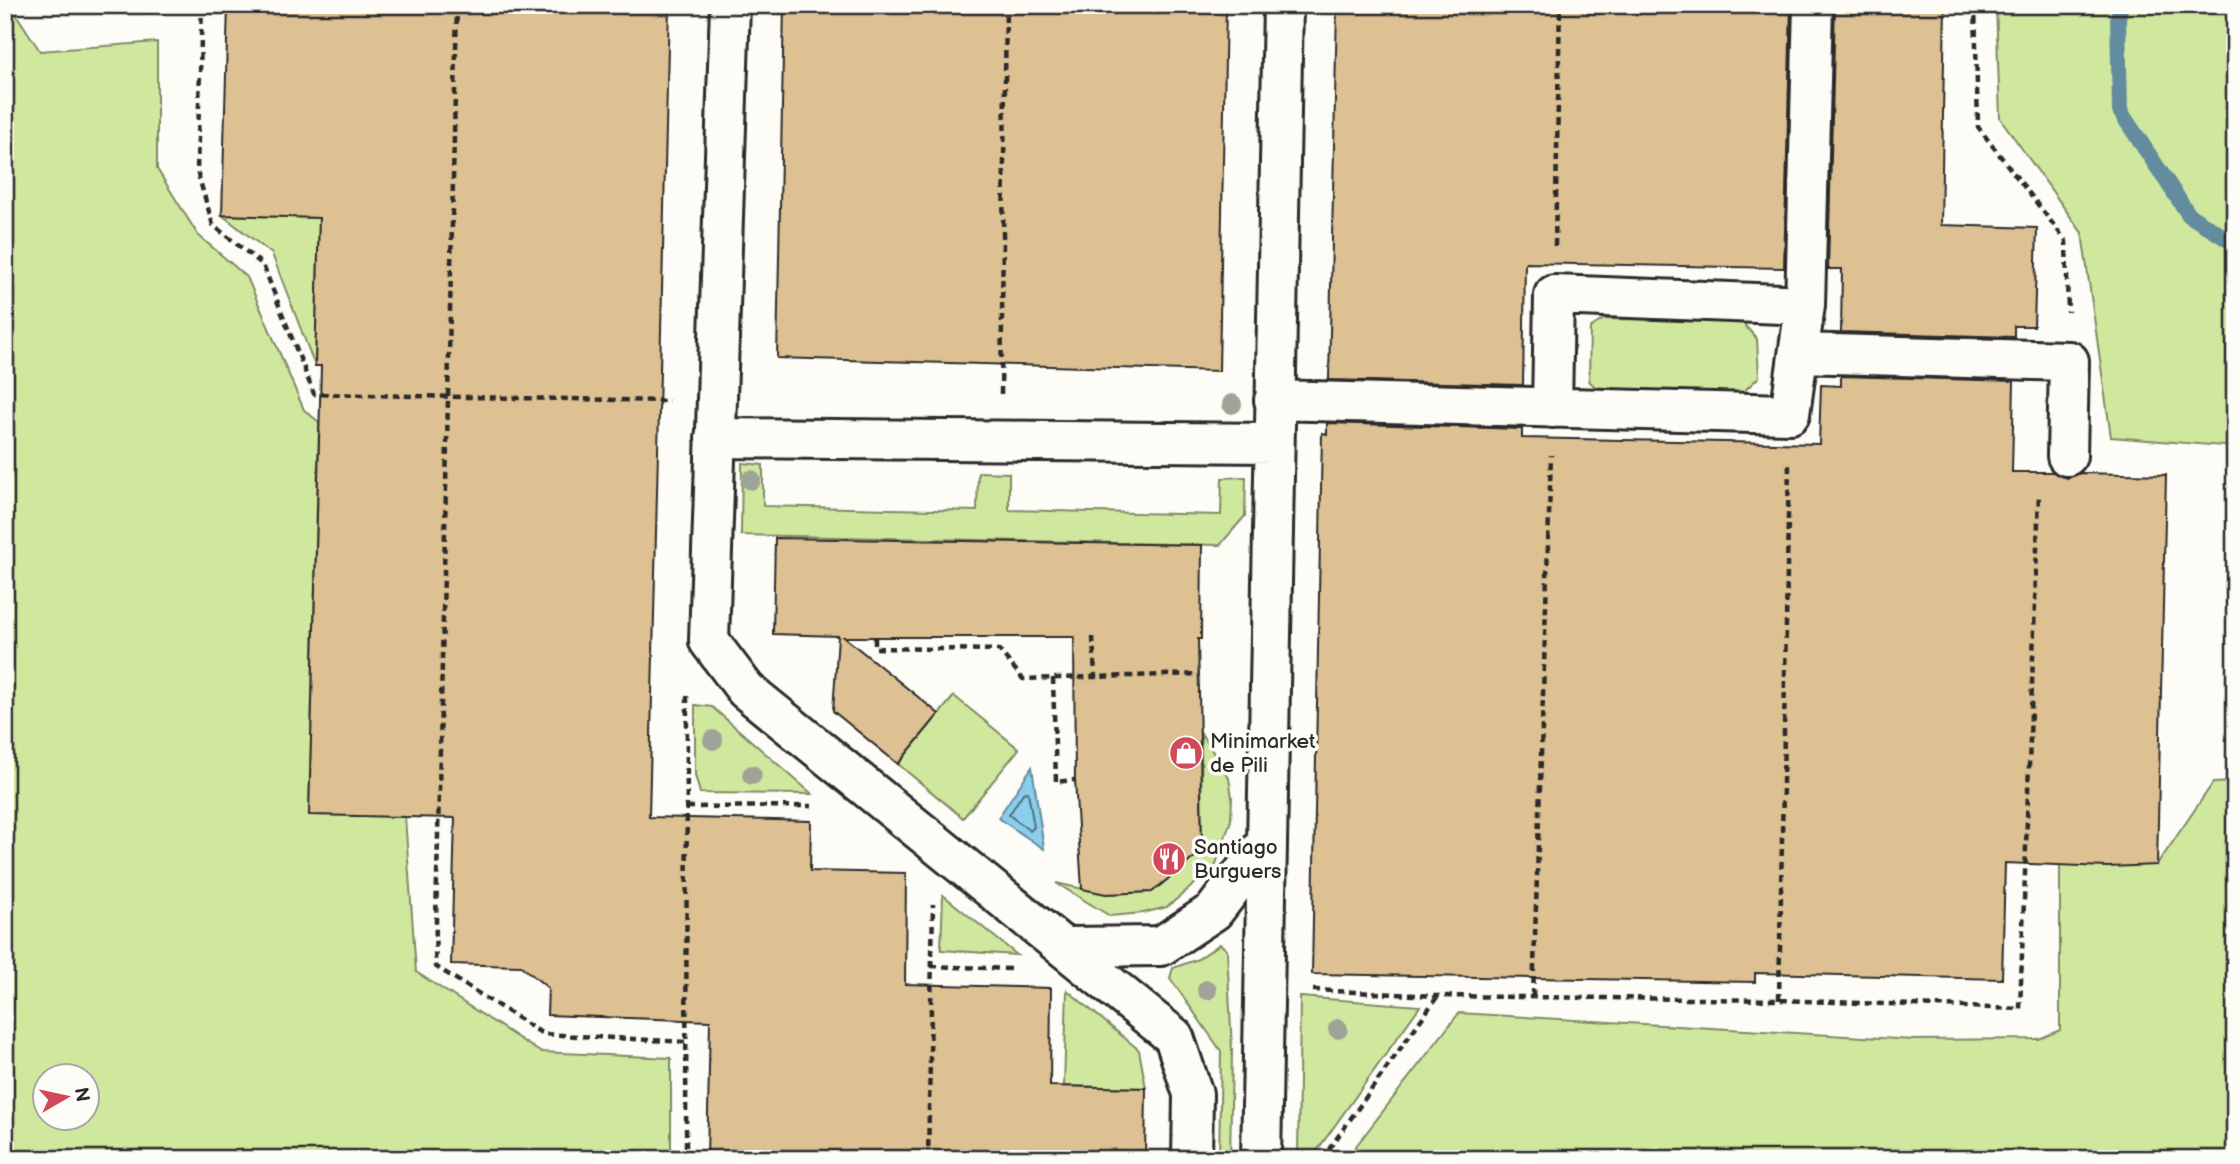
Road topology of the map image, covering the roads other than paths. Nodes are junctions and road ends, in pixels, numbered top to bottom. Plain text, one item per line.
1 (730, 5) edge
2 (1283, 5) edge
3 (1813, 5) edge
4 (1805, 305) junction
5 (1800, 353) junction
6 (1274, 400) junction
7 (1552, 408) junction
8 (716, 420) junction
9 (1273, 443) junction
10 (2067, 456) road end
11 (1266, 843) junction
12 (1063, 947) junction
13 (1192, 1159) edge
14 (1261, 1159) edge

1 - 8 street
2 - 6 street
3 - 4 street
4 - 5 street
4 - 7 street
5 - 7 street
5 - 10 street
6 - 7 street
6 - 9 street
8 - 9 street
8 - 12 street
9 - 11 street
11 - 12 street
11 - 14 street
12 - 13 street

